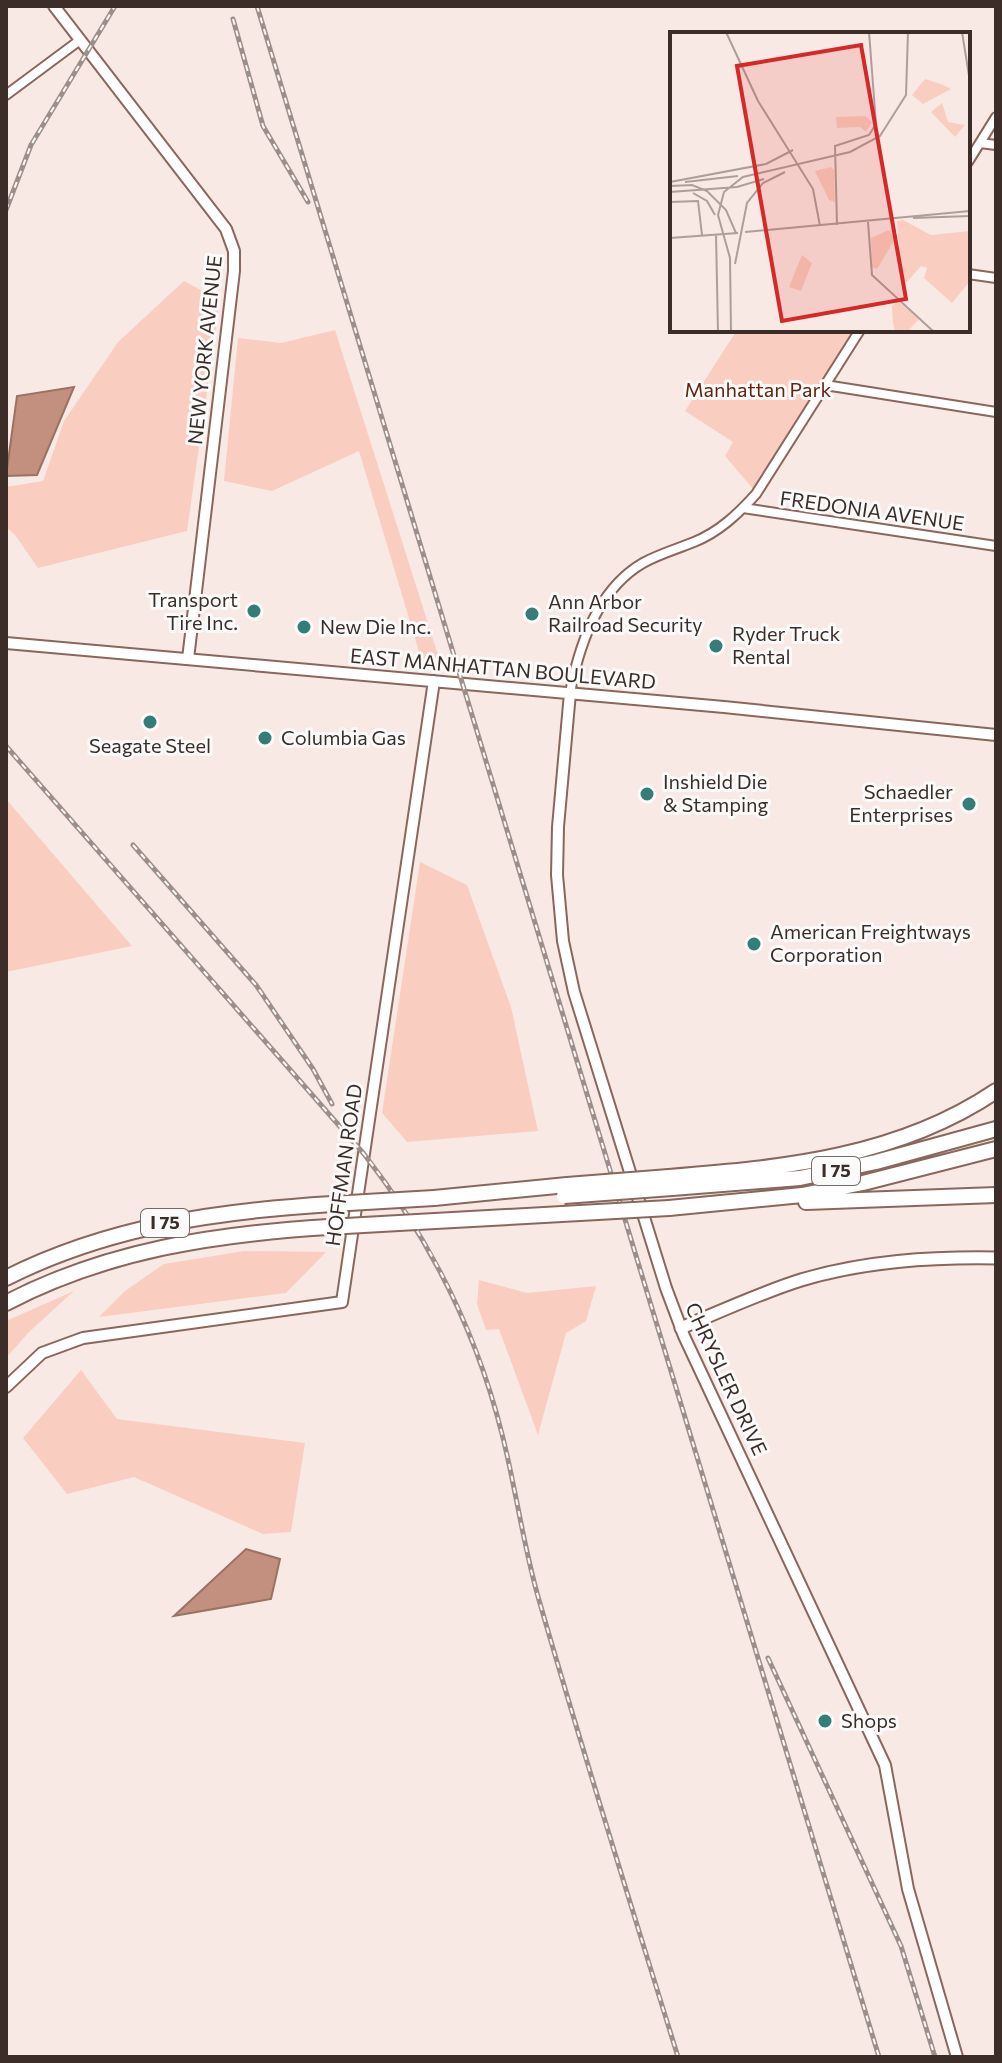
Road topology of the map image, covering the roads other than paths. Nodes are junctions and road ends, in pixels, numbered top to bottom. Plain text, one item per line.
1 (54, 6) edge
2 (80, 40) junction
3 (6, 95) edge
4 (996, 117) edge
5 (980, 143) junction
6 (996, 145) edge
7 (970, 159) edge
8 (970, 274) edge
9 (996, 278) edge
10 (859, 332) edge
11 (825, 385) junction
12 (996, 412) edge
13 (743, 508) junction
14 (996, 546) edge
15 (6, 643) edge
16 (188, 659) junction
17 (434, 681) junction
18 (570, 693) junction
19 (996, 735) edge
20 (996, 1082) edge
21 (996, 1091) edge
22 (996, 1129) edge
23 (915, 1134) junction
24 (996, 1149) edge
25 (671, 1182) junction
26 (996, 1195) edge
27 (758, 1201) junction
28 (996, 1258) edge
29 (6, 1278) edge
30 (6, 1303) edge
31 (681, 1328) junction
32 (6, 1387) edge
33 (957, 2057) edge

1 - 2 street, NEW YORK AVENUE
2 - 3 street
2 - 16 street, NEW YORK AVENUE
4 - 5 street
5 - 6 street
5 - 7 street
8 - 9 street
10 - 11 street
11 - 12 street
11 - 13 street
13 - 14 street, FREDONIA AVENUE
13 - 18 street
15 - 16 street, EAST MANHATTAN BOULEVARD
16 - 17 street, EAST MANHATTAN BOULEVARD
17 - 18 street, EAST MANHATTAN BOULEVARD
17 - 32 street, HOFFMAN ROAD
18 - 19 street, EAST MANHATTAN BOULEVARD
18 - 31 street, CHRYSLER DRIVE
20 - 23 highway
21 - 23 highway
22 - 25 highway, I 75
23 - 25 highway
24 - 27 highway, I 75
25 - 29 highway, I 75, bridge
26 - 27 highway
27 - 30 highway, I 75, bridge
28 - 31 main road
31 - 33 street, CHRYSLER DRIVE

